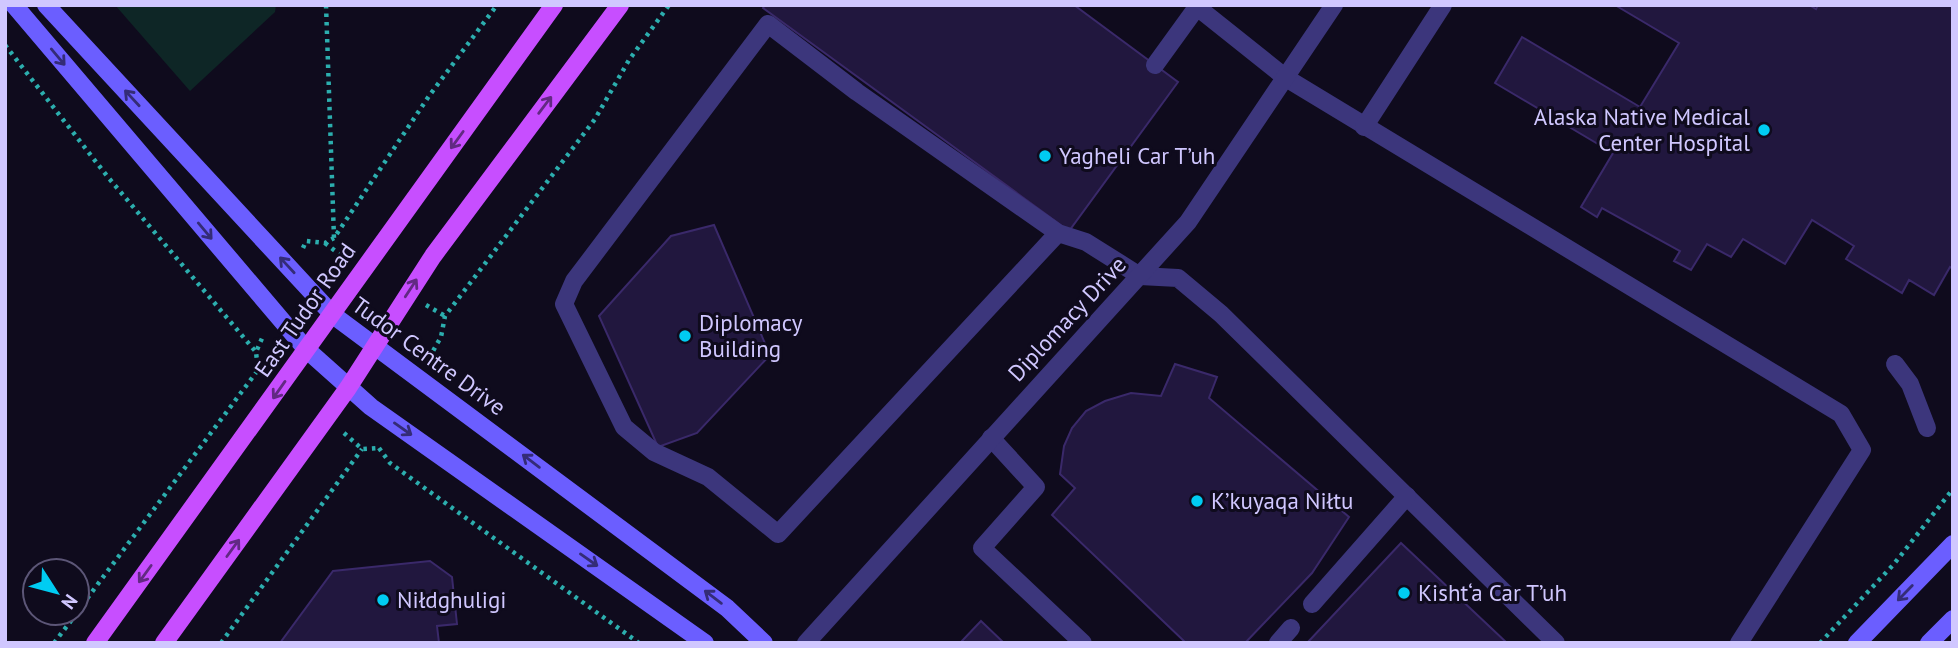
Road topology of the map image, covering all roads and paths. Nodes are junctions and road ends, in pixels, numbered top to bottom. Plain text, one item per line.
1 (14, 5) edge
2 (46, 5) edge
3 (326, 5) edge
4 (497, 5) edge
5 (554, 5) edge
6 (620, 5) edge
7 (669, 5) edge
8 (1334, 5) edge
9 (1443, 5) edge
10 (5, 45) edge
11 (1155, 65) dead end
12 (1286, 78) junction
13 (1364, 127) junction
14 (1058, 233) junction
15 (334, 238) junction
16 (306, 241) dead end
17 (1140, 276) junction
18 (333, 315) junction
19 (441, 337) dead end
20 (374, 346) junction
21 (306, 349) junction
22 (1895, 364) dead end
23 (348, 388) junction
24 (1927, 428) dead end
25 (991, 438) junction
26 (1953, 489) edge
27 (1407, 496) junction
28 (1953, 544) edge
29 (91, 594) edge
30 (1312, 604) dead end
31 (1953, 618) edge
32 (66, 627) edge
33 (1291, 628) dead end
34 (54, 643) edge
35 (95, 643) edge
36 (164, 643) edge
37 (221, 643) edge
38 (639, 643) edge
39 (705, 643) edge
40 (764, 643) edge
41 (806, 643) edge
42 (1083, 643) edge
43 (1278, 643) edge
44 (1556, 643) edge
45 (1739, 643) edge
46 (1820, 643) edge
47 (1857, 643) edge
48 (1929, 643) edge

1 -> 21 street
18 -> 2 street, Tudor Centre Drive
3 - 15 path
4 - 15 path
5 -> 18 main road, East Tudor Road
20 -> 6 main road
7 - 19 path
8 - 12 street, Diplomacy Drive
9 - 13 street
10 - 29 path
11 - 12 street
12 - 13 street
12 - 17 street, Diplomacy Drive
13 - 45 street
14 - 14 street
14 - 17 street
15 - 16 path
17 - 25 street, Diplomacy Drive
17 - 27 street
18 - 20 street, Tudor Centre Drive
18 - 21 main road, East Tudor Road
20 - 23 main road
40 -> 20 street, Tudor Centre Drive
21 - 23 street
21 -> 35 main road, East Tudor Road
22 - 24 street
36 -> 23 main road
23 -> 39 street
25 - 41 street, Diplomacy Drive
25 - 42 street
26 - 46 path
27 - 30 street
27 - 44 street
28 -> 47 street
31 - 48 street
32 - 34 path
33 - 43 street
37 - 38 path

